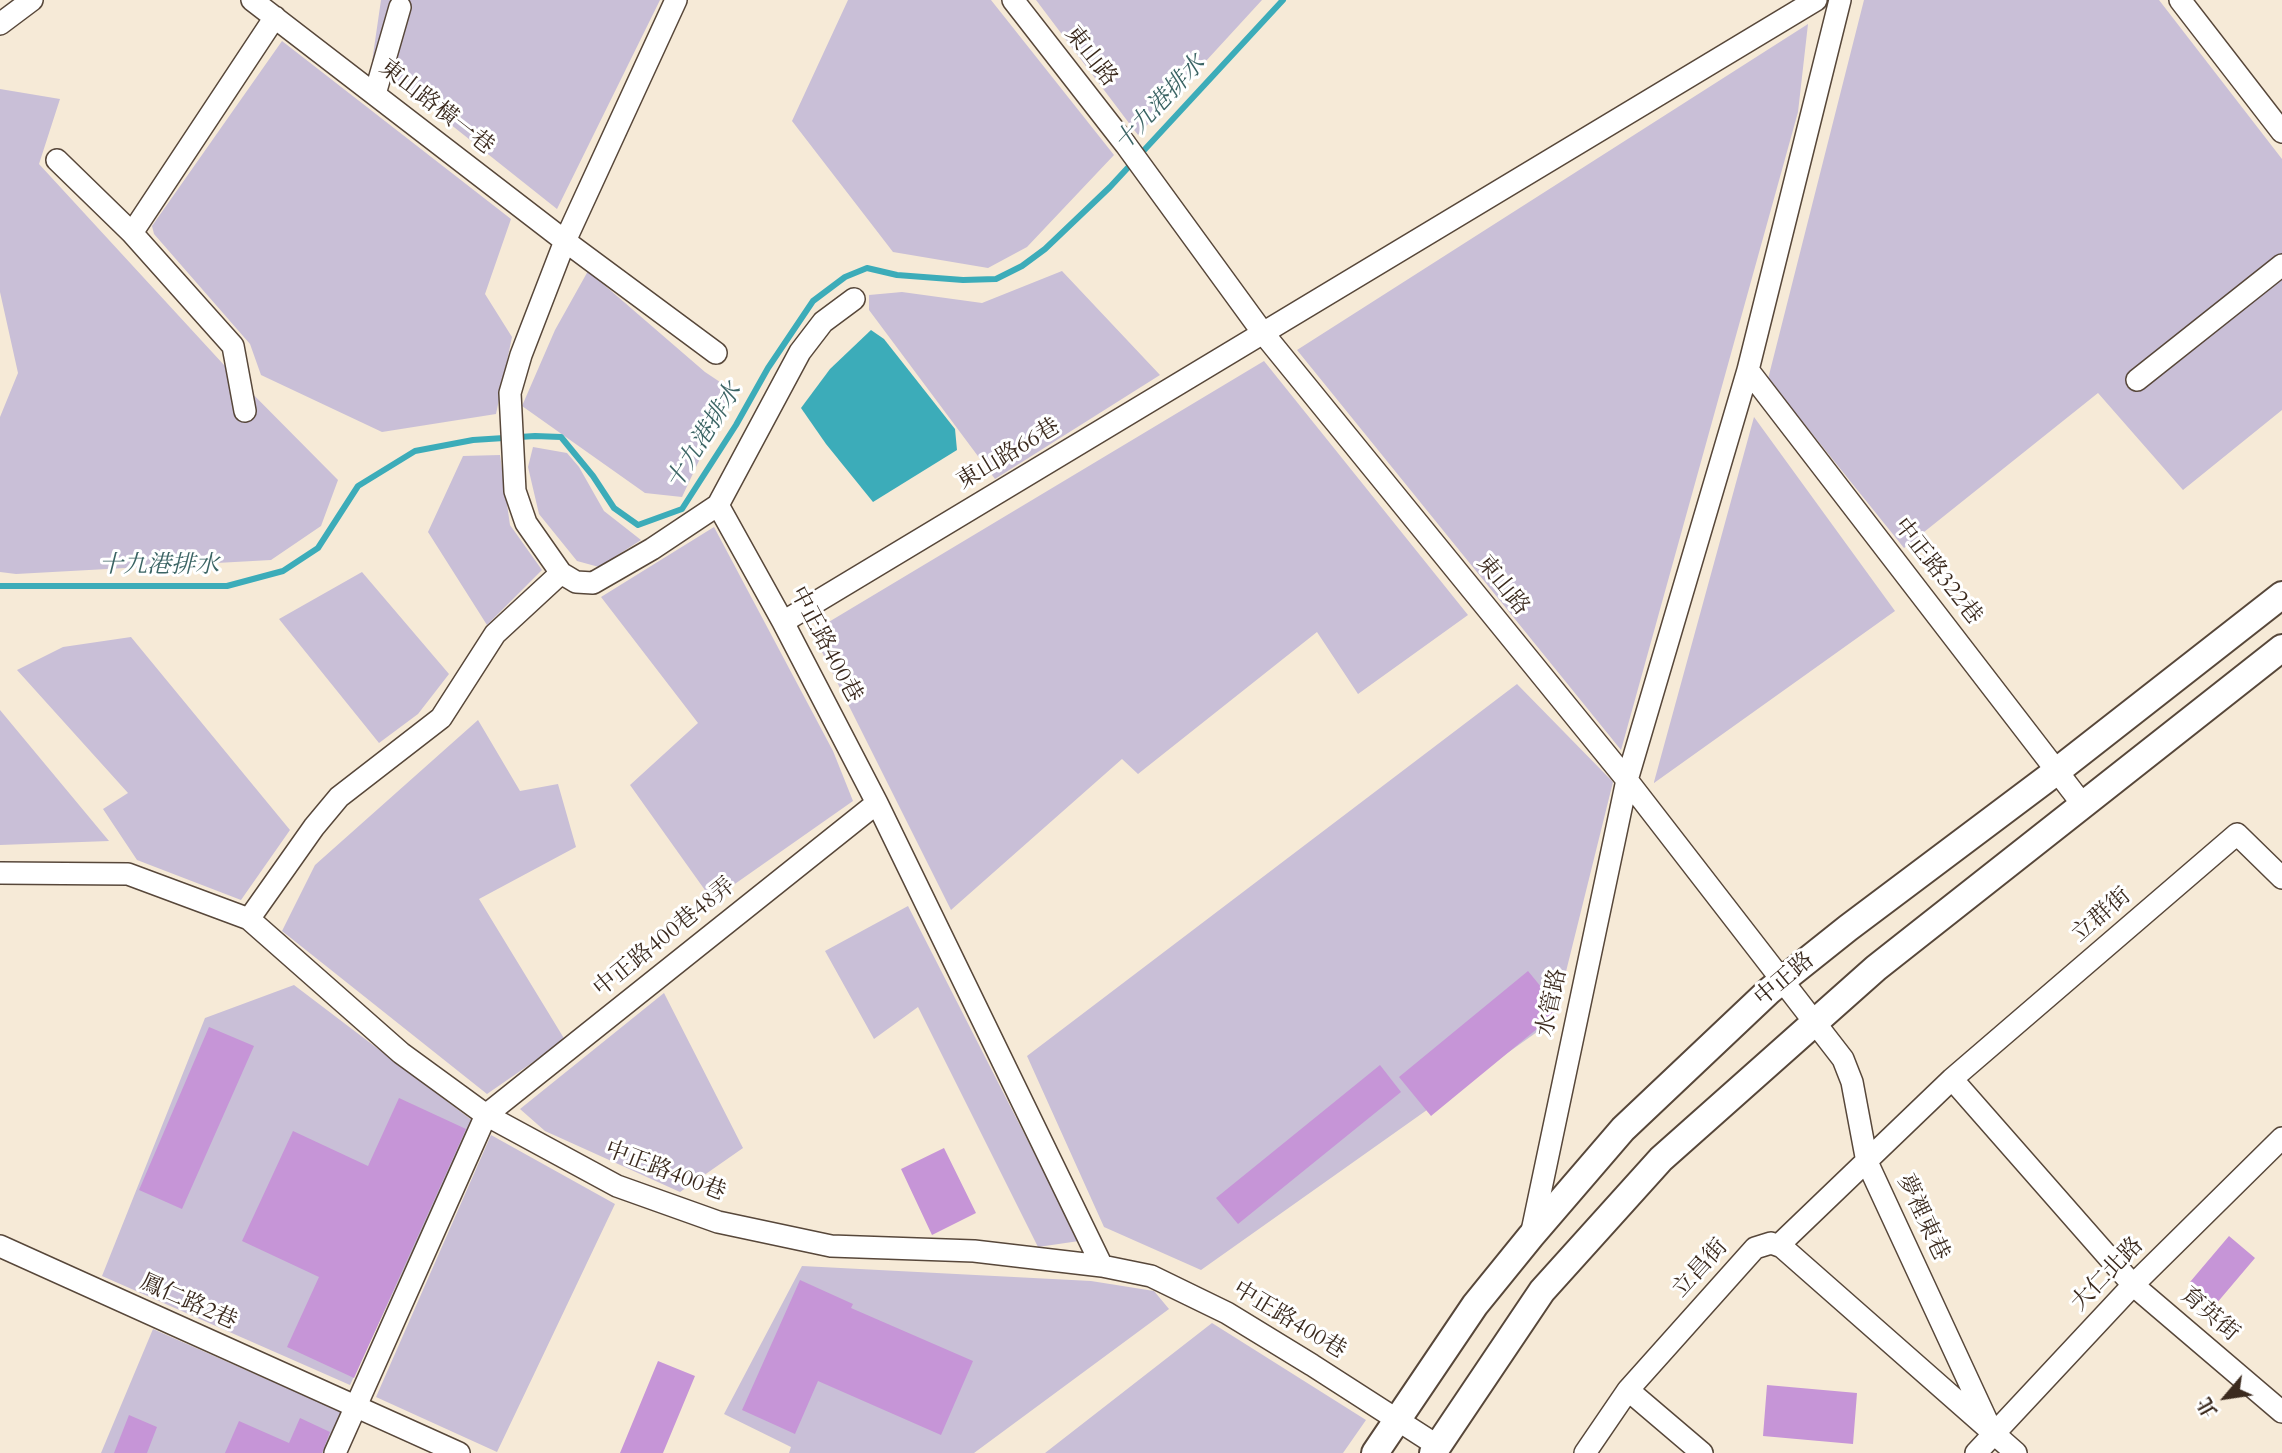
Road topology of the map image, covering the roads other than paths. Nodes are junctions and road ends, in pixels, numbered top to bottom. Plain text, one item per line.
1 (32, 0) edge
2 (252, 0) edge
3 (676, 0) edge
4 (1013, 0) edge
5 (1816, 0) edge
6 (1840, 0) edge
7 (2180, 0) edge
8 (400, 7) dead end
9 (275, 17) junction
10 (0, 24) edge
11 (375, 94) junction
12 (2282, 132) edge
13 (57, 160) dead end
14 (132, 233) junction
15 (565, 241) junction
16 (2282, 265) edge
17 (854, 299) dead end
18 (1263, 333) junction
19 (716, 353) dead end
20 (1748, 370) junction
21 (2137, 380) dead end
22 (246, 411) dead end
23 (718, 505) junction
24 (561, 573) junction
25 (2282, 595) edge
26 (783, 622) junction
27 (2282, 648) edge
28 (2057, 771) junction
29 (1627, 780) junction
30 (877, 803) junction
31 (2083, 805) junction
32 (0, 873) edge
33 (2282, 878) edge
34 (248, 919) junction
35 (1782, 979) junction
36 (1816, 1022) junction
37 (1952, 1079) junction
38 (486, 1115) junction
39 (2282, 1138) edge
40 (1867, 1162) junction
41 (1531, 1236) junction
42 (1779, 1245) junction
43 (0, 1246) edge
44 (1102, 1266) junction
45 (2133, 1285) junction
46 (1628, 1390) junction
47 (355, 1408) junction
48 (2282, 1412) edge
49 (1397, 1421) junction
50 (1993, 1434) junction
51 (1435, 1450) edge
52 (335, 1453) edge
53 (459, 1453) edge
54 (1375, 1453) edge
55 (1585, 1453) edge
56 (1702, 1453) edge
57 (1976, 1453) edge
58 (2016, 1453) edge

1 - 10 street
2 - 9 street, 東山路橫一巷
3 - 15 street
4 - 18 street, 東山路
5 - 18 street, 東山路66巷
6 - 20 street, 水管路
7 - 12 street
8 - 11 street
9 - 11 street, 東山路橫一巷
9 - 14 street
11 - 15 street, 東山路橫一巷
13 - 14 street
14 - 22 street
15 - 19 street, 東山路橫一巷
15 - 24 street
16 - 21 street
17 - 23 street
18 - 26 street, 東山路66巷
18 - 29 street, 東山路
20 - 28 street, 中正路322巷
20 - 29 street, 水管路
23 - 24 street
23 - 26 street, 中正路400巷
24 - 34 street
25 - 28 main road, 中正路
26 - 30 street, 中正路400巷
27 - 31 main road
28 - 31 street, 中正路322巷
28 - 35 main road, 中正路
29 - 35 street, 東山路
29 - 41 street, 水管路
30 - 38 street, 中正路400巷48弄
30 - 44 street, 中正路400巷
31 - 36 main road
32 - 34 street
33 - 37 street, 立群街
34 - 38 street, 中正路400巷
35 - 36 street, 東山路
35 - 41 main road, 中正路
36 - 40 street, 夢裡東巷
36 - 51 main road
37 - 40 street
37 - 45 street
38 - 44 street, 中正路400巷
38 - 47 street
39 - 45 street, 大仁北路
40 - 42 street
40 - 50 street, 夢裡東巷
41 - 49 main road, 中正路
42 - 46 street, 立昌街
42 - 50 street
43 - 47 street, 鳳仁路2巷
44 - 49 street, 中正路400巷
45 - 48 street, 育英街
45 - 50 street, 大仁北路
46 - 55 street, 立昌街
46 - 56 street
47 - 52 street
47 - 53 street, 鳳仁路2巷
49 - 51 street, 中正路400巷
49 - 54 main road, 中正路
50 - 57 street, 大仁北路
50 - 58 street

